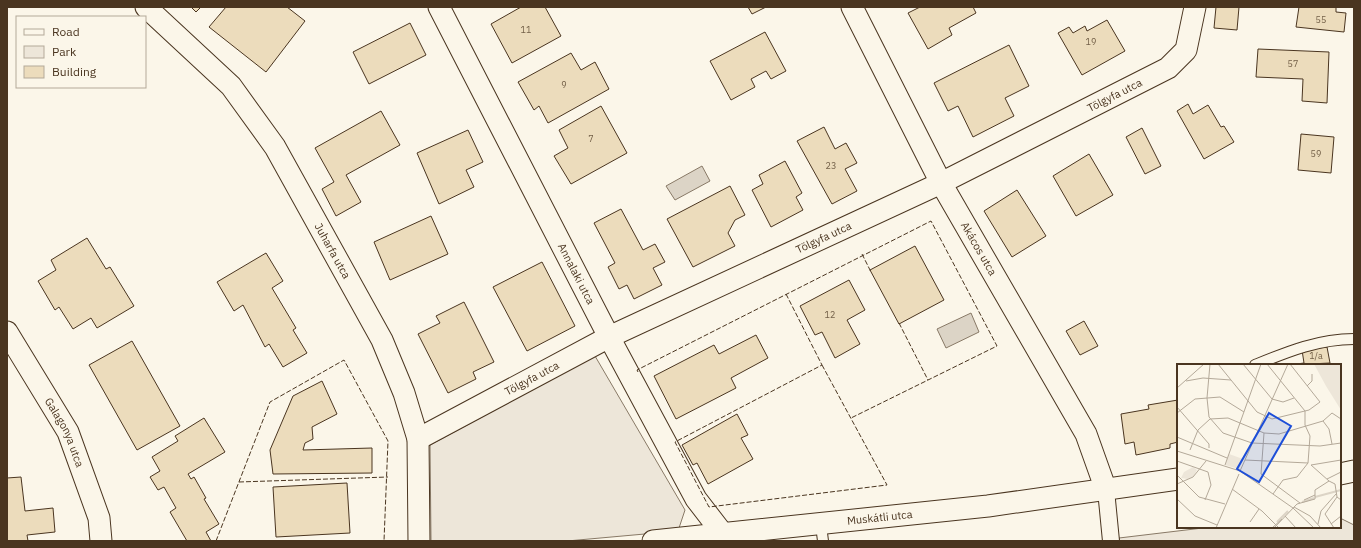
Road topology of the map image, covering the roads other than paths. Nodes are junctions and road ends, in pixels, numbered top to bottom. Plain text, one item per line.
1 (146, 7) edge
2 (439, 7) edge
3 (852, 7) edge
4 (1195, 7) edge
5 (941, 183) junction
6 (7, 332) edge
7 (609, 338) junction
8 (1354, 339) edge
9 (1257, 364) edge
10 (418, 439) junction
11 (1354, 471) edge
12 (1341, 474) edge
13 (1177, 479) edge
14 (1106, 490) junction
15 (822, 533) edge
16 (724, 538) edge
17 (101, 541) edge
18 (419, 541) edge
19 (653, 541) edge
20 (1112, 541) edge

1 - 10 street, Juharfa utca
2 - 7 street, Annalaki utca
3 - 5 street, Akácos utca
4 - 5 street, Tölgyfa utca
5 - 7 street, Tölgyfa utca
5 - 14 street, Akácos utca
6 - 17 street, Galagonya utca
7 - 10 street, Tölgyfa utca
7 - 16 street, Annalaki utca
8 - 9 lane
10 - 18 street, Juharfa utca
11 - 12 street
13 - 14 street, Muskátli utca
14 - 15 street, Muskátli utca
14 - 20 street
15 - 16 street, Muskátli utca
16 - 19 street, Muskátli utca

